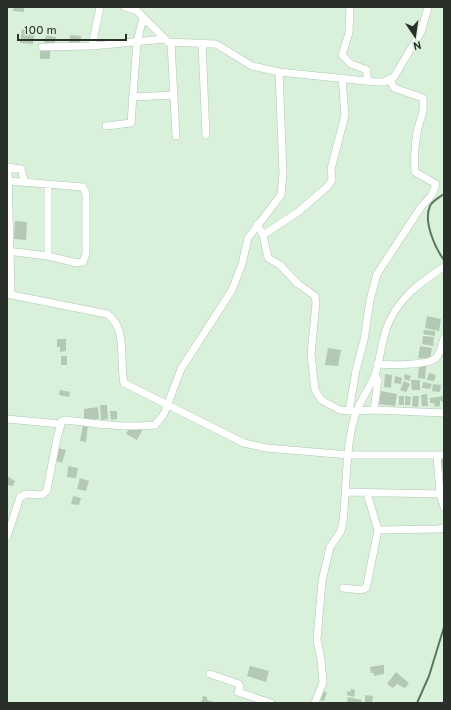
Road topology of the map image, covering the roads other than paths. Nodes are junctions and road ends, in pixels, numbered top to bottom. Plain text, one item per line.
1 (100, 7) edge
2 (125, 7) edge
3 (350, 7) edge
4 (428, 7) edge
5 (143, 18) junction
6 (168, 41) junction
7 (137, 42) junction
8 (202, 43) junction
9 (92, 46) junction
10 (42, 47) dead end
11 (279, 72) junction
12 (342, 78) junction
13 (367, 80) junction
14 (390, 80) junction
15 (174, 95) junction
16 (132, 98) junction
17 (106, 126) dead end
18 (206, 135) dead end
19 (176, 136) dead end
20 (7, 167) edge
21 (8, 181) junction
22 (25, 183) junction
23 (48, 185) junction
24 (257, 224) junction
25 (263, 235) junction
26 (8, 251) edge
27 (48, 256) junction
28 (444, 267) edge
29 (9, 294) edge
30 (444, 338) edge
31 (377, 364) junction
32 (375, 375) junction
33 (168, 404) junction
34 (374, 410) junction
35 (353, 411) junction
36 (444, 413) edge
37 (7, 419) edge
38 (60, 424) junction
39 (349, 455) junction
40 (441, 455) edge
41 (346, 492) junction
42 (367, 493) junction
43 (440, 494) junction
44 (444, 507) edge
45 (444, 528) edge
46 (378, 530) junction
47 (7, 537) edge
48 (343, 588) dead end
49 (210, 674) dead end
50 (271, 703) edge
51 (315, 703) edge

1 - 9 street
2 - 5 street
3 - 13 street
4 - 14 street
5 - 6 street
5 - 7 street
6 - 7 street
6 - 8 street
6 - 15 street
7 - 9 street
7 - 16 street
8 - 11 street
8 - 18 street
9 - 10 street
11 - 12 street
11 - 24 street
12 - 13 street
12 - 25 street
13 - 14 street
14 - 35 street
15 - 16 street
15 - 19 street
16 - 17 street
20 - 21 street
20 - 22 street
21 - 22 street
21 - 26 street
22 - 23 street
23 - 27 street
23 - 27 street
24 - 25 street
24 - 33 street
25 - 35 street
26 - 27 street
26 - 29 street
28 - 31 street
29 - 33 street
30 - 31 street
31 - 32 street
32 - 34 street
32 - 35 street
33 - 38 street
33 - 39 street
34 - 35 street
34 - 36 street
35 - 39 street
37 - 38 street
38 - 47 street
39 - 40 street
39 - 41 street
40 - 43 street
41 - 42 street
41 - 51 street
42 - 43 street
42 - 46 street
43 - 44 street
45 - 46 street
46 - 48 street
49 - 50 street

